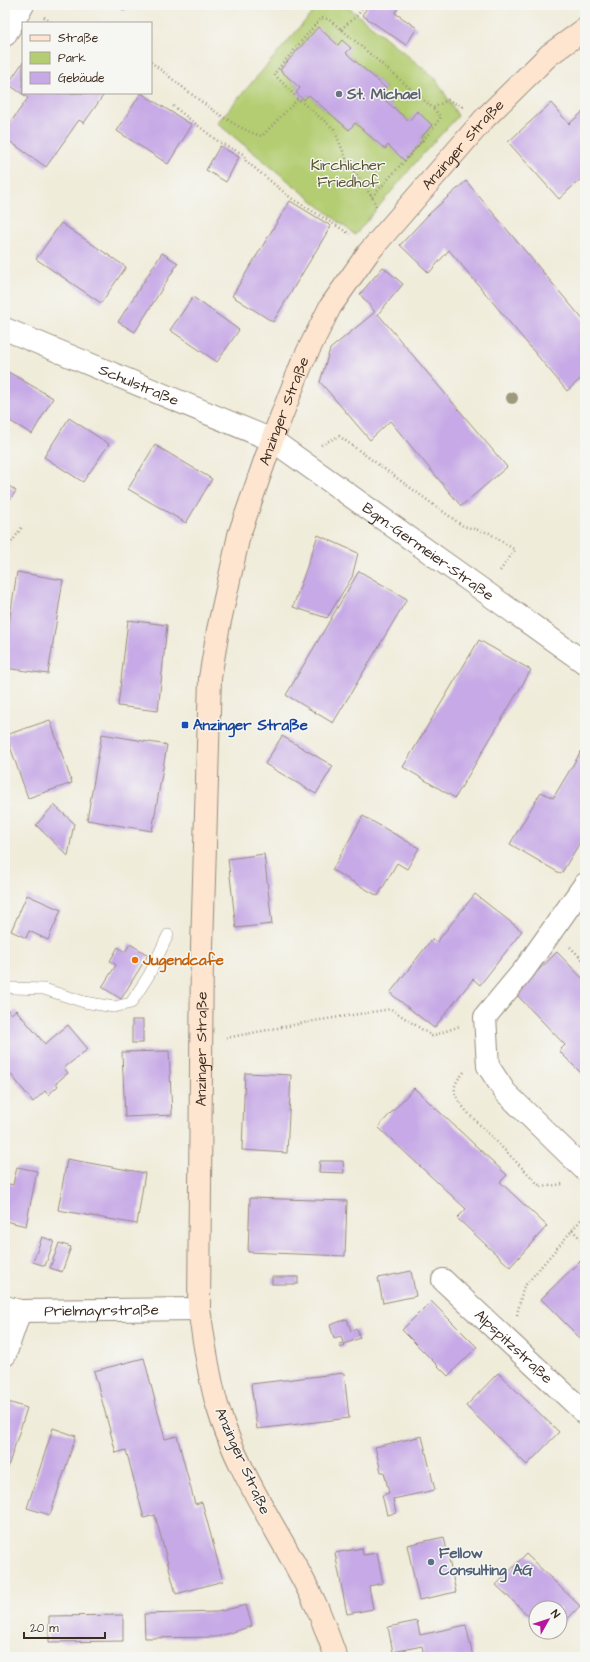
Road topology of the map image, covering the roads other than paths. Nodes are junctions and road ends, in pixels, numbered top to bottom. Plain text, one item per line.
1 (23, 5) edge
2 (585, 29) edge
3 (5, 36) edge
4 (5, 329) edge
5 (272, 440) junction
6 (585, 663) edge
7 (585, 884) edge
8 (168, 935) dead end
9 (13, 988) dead end
10 (578, 1177) edge
11 (443, 1280) dead end
12 (12, 1309) edge
13 (200, 1309) junction
14 (5, 1355) edge
15 (585, 1413) edge
16 (336, 1657) edge

1 - 3 street
2 - 5 street, Anzinger Straße
4 - 5 street, Schulstraße
5 - 6 street, Bgm.-Germeier-Straße
5 - 13 street, Anzinger Straße
7 - 10 street
8 - 9 lane
11 - 15 street, Alpspitzstraße
12 - 13 street, Prielmayrstraße
12 - 14 street
13 - 16 street, Anzinger Straße

